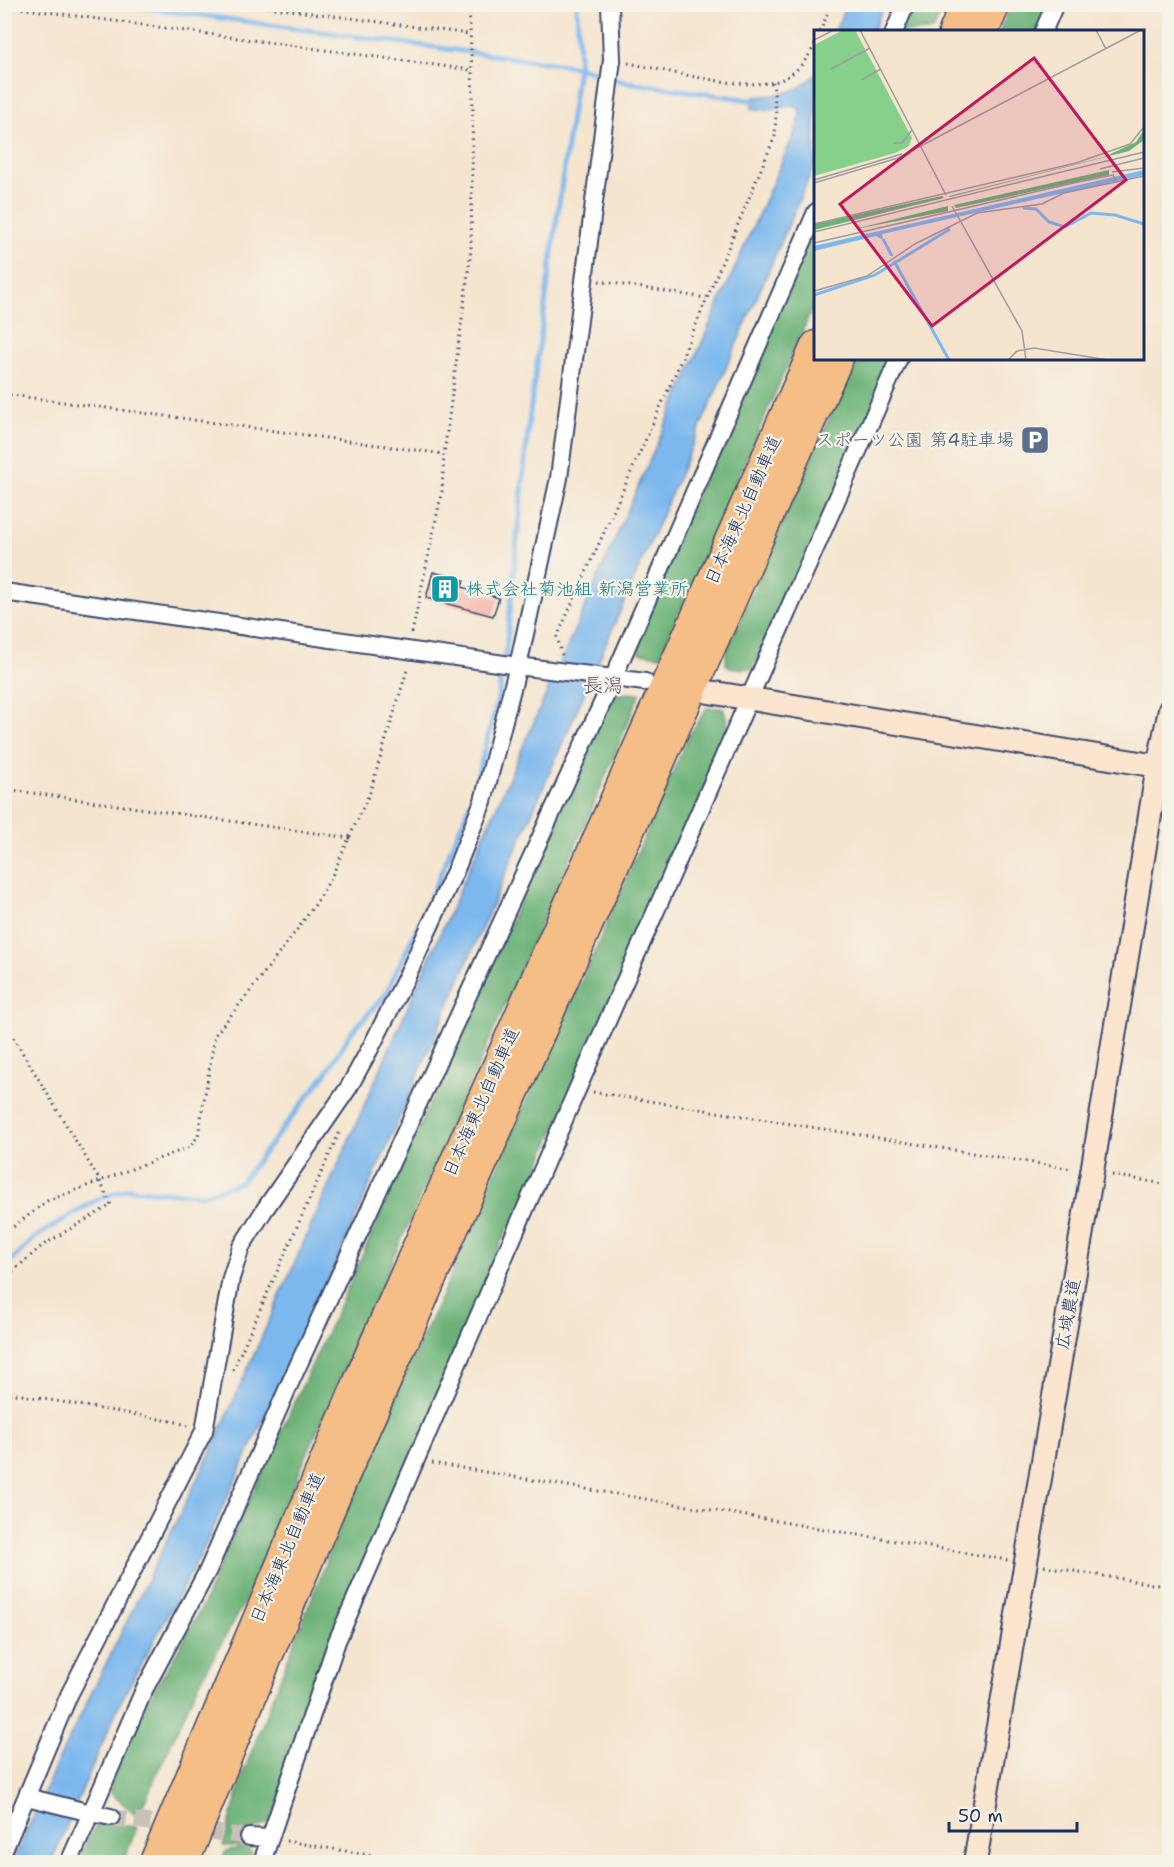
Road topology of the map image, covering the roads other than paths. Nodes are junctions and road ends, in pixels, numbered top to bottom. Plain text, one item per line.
1 (610, 4) edge
2 (906, 4) edge
3 (966, 4) edge
4 (995, 4) edge
5 (1055, 4) edge
6 (895, 30) edge
7 (955, 30) edge
8 (984, 30) edge
9 (1044, 30) edge
10 (814, 217) edge
11 (814, 351) edge
12 (837, 360) edge
13 (898, 360) edge
14 (4, 592) edge
15 (516, 666) junction
16 (610, 678) junction
17 (645, 682) dead end
18 (709, 692) dead end
19 (749, 697) junction
20 (1170, 710) edge
21 (1164, 767) edge
22 (260, 1641) junction
23 (27, 1797) junction
24 (87, 1813) junction
25 (111, 1817) tunnel mouth
26 (249, 1837) tunnel mouth
27 (269, 1838) junction
28 (4, 1850) edge
29 (69, 1863) edge
30 (144, 1863) edge
31 (155, 1863) edge
32 (184, 1863) edge
33 (201, 1863) edge
34 (262, 1863) edge
35 (975, 1863) edge

1 - 15 street
2 - 6 street
3 - 7 highway
4 - 8 highway
5 - 9 street
10 - 16 street
11 - 22 highway, 日本海東北自動車道
12 - 22 highway, 日本海東北自動車道
13 - 19 street
14 - 15 street
15 - 16 street
15 - 23 street
16 - 17 street
16 - 24 street
18 - 19 street
19 - 21 street
19 - 27 street
20 - 21 street, 広域農道
21 - 35 street, 広域農道
22 - 30 highway
22 - 31 highway, 日本海東北自動車道
22 - 32 highway, 日本海東北自動車道
22 - 33 highway
23 - 24 street
23 - 28 street
24 - 25 street
24 - 29 street
26 - 27 street
27 - 34 street

